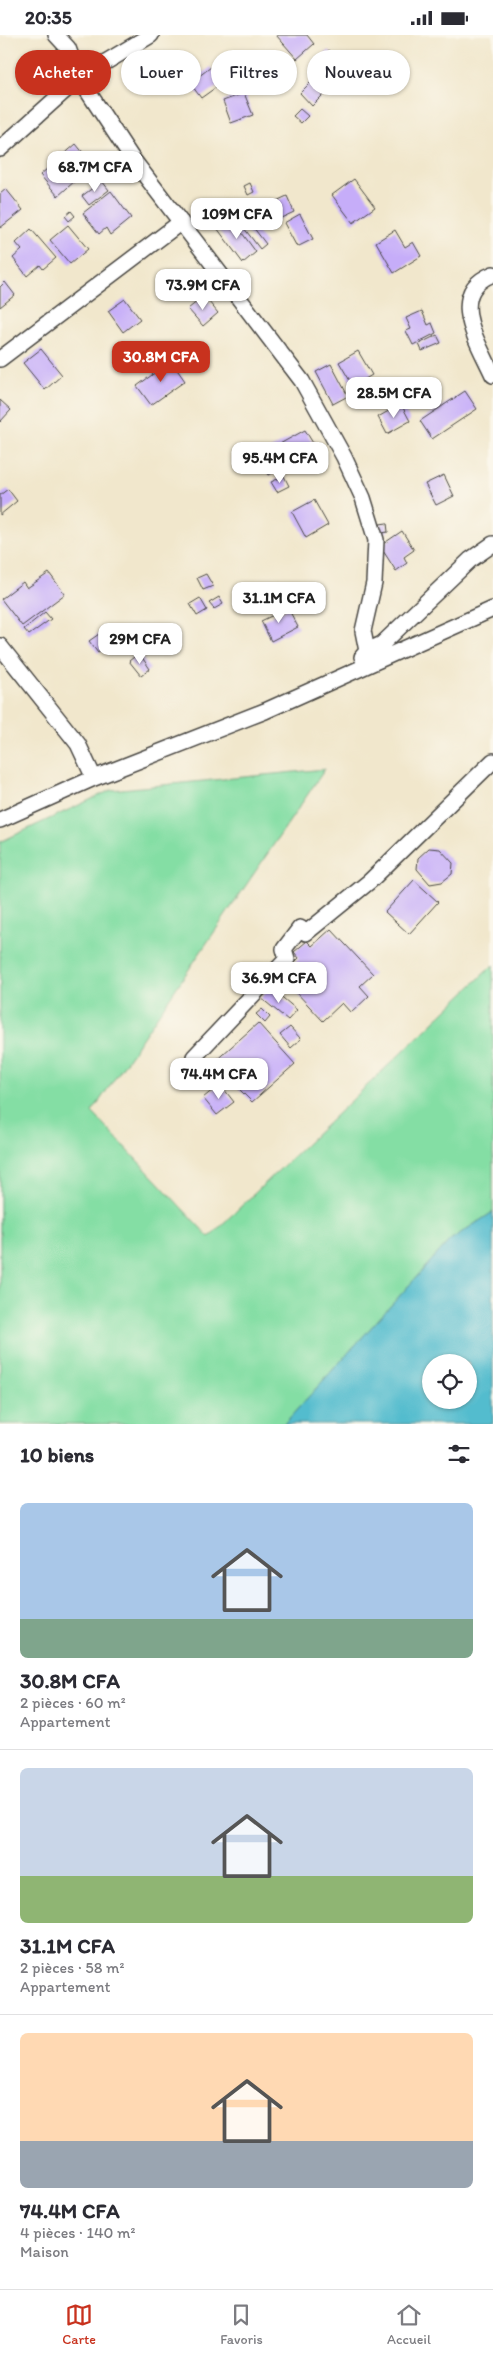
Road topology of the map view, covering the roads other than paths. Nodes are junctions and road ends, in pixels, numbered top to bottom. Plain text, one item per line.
1 (56, 35) edge
2 (150, 35) edge
3 (69, 50) edge
4 (111, 59) edge
5 (60, 95) edge
6 (90, 95) edge
7 (0, 149) edge
8 (181, 222) junction
9 (493, 274) edge
10 (0, 359) edge
11 (493, 375) edge
12 (493, 544) edge
13 (493, 609) edge
14 (0, 646) edge
15 (367, 651) junction
16 (344, 676) junction
17 (493, 761) edge
18 (94, 778) junction
19 (0, 821) edge
20 (194, 1057) dead end

1 - 3 street
2 - 4 street
5 - 7 street
6 - 8 street
8 - 10 street
8 - 15 street
9 - 11 street
12 - 15 street
13 - 16 street
14 - 18 street
15 - 16 street
16 - 18 street
17 - 20 street
18 - 19 street

